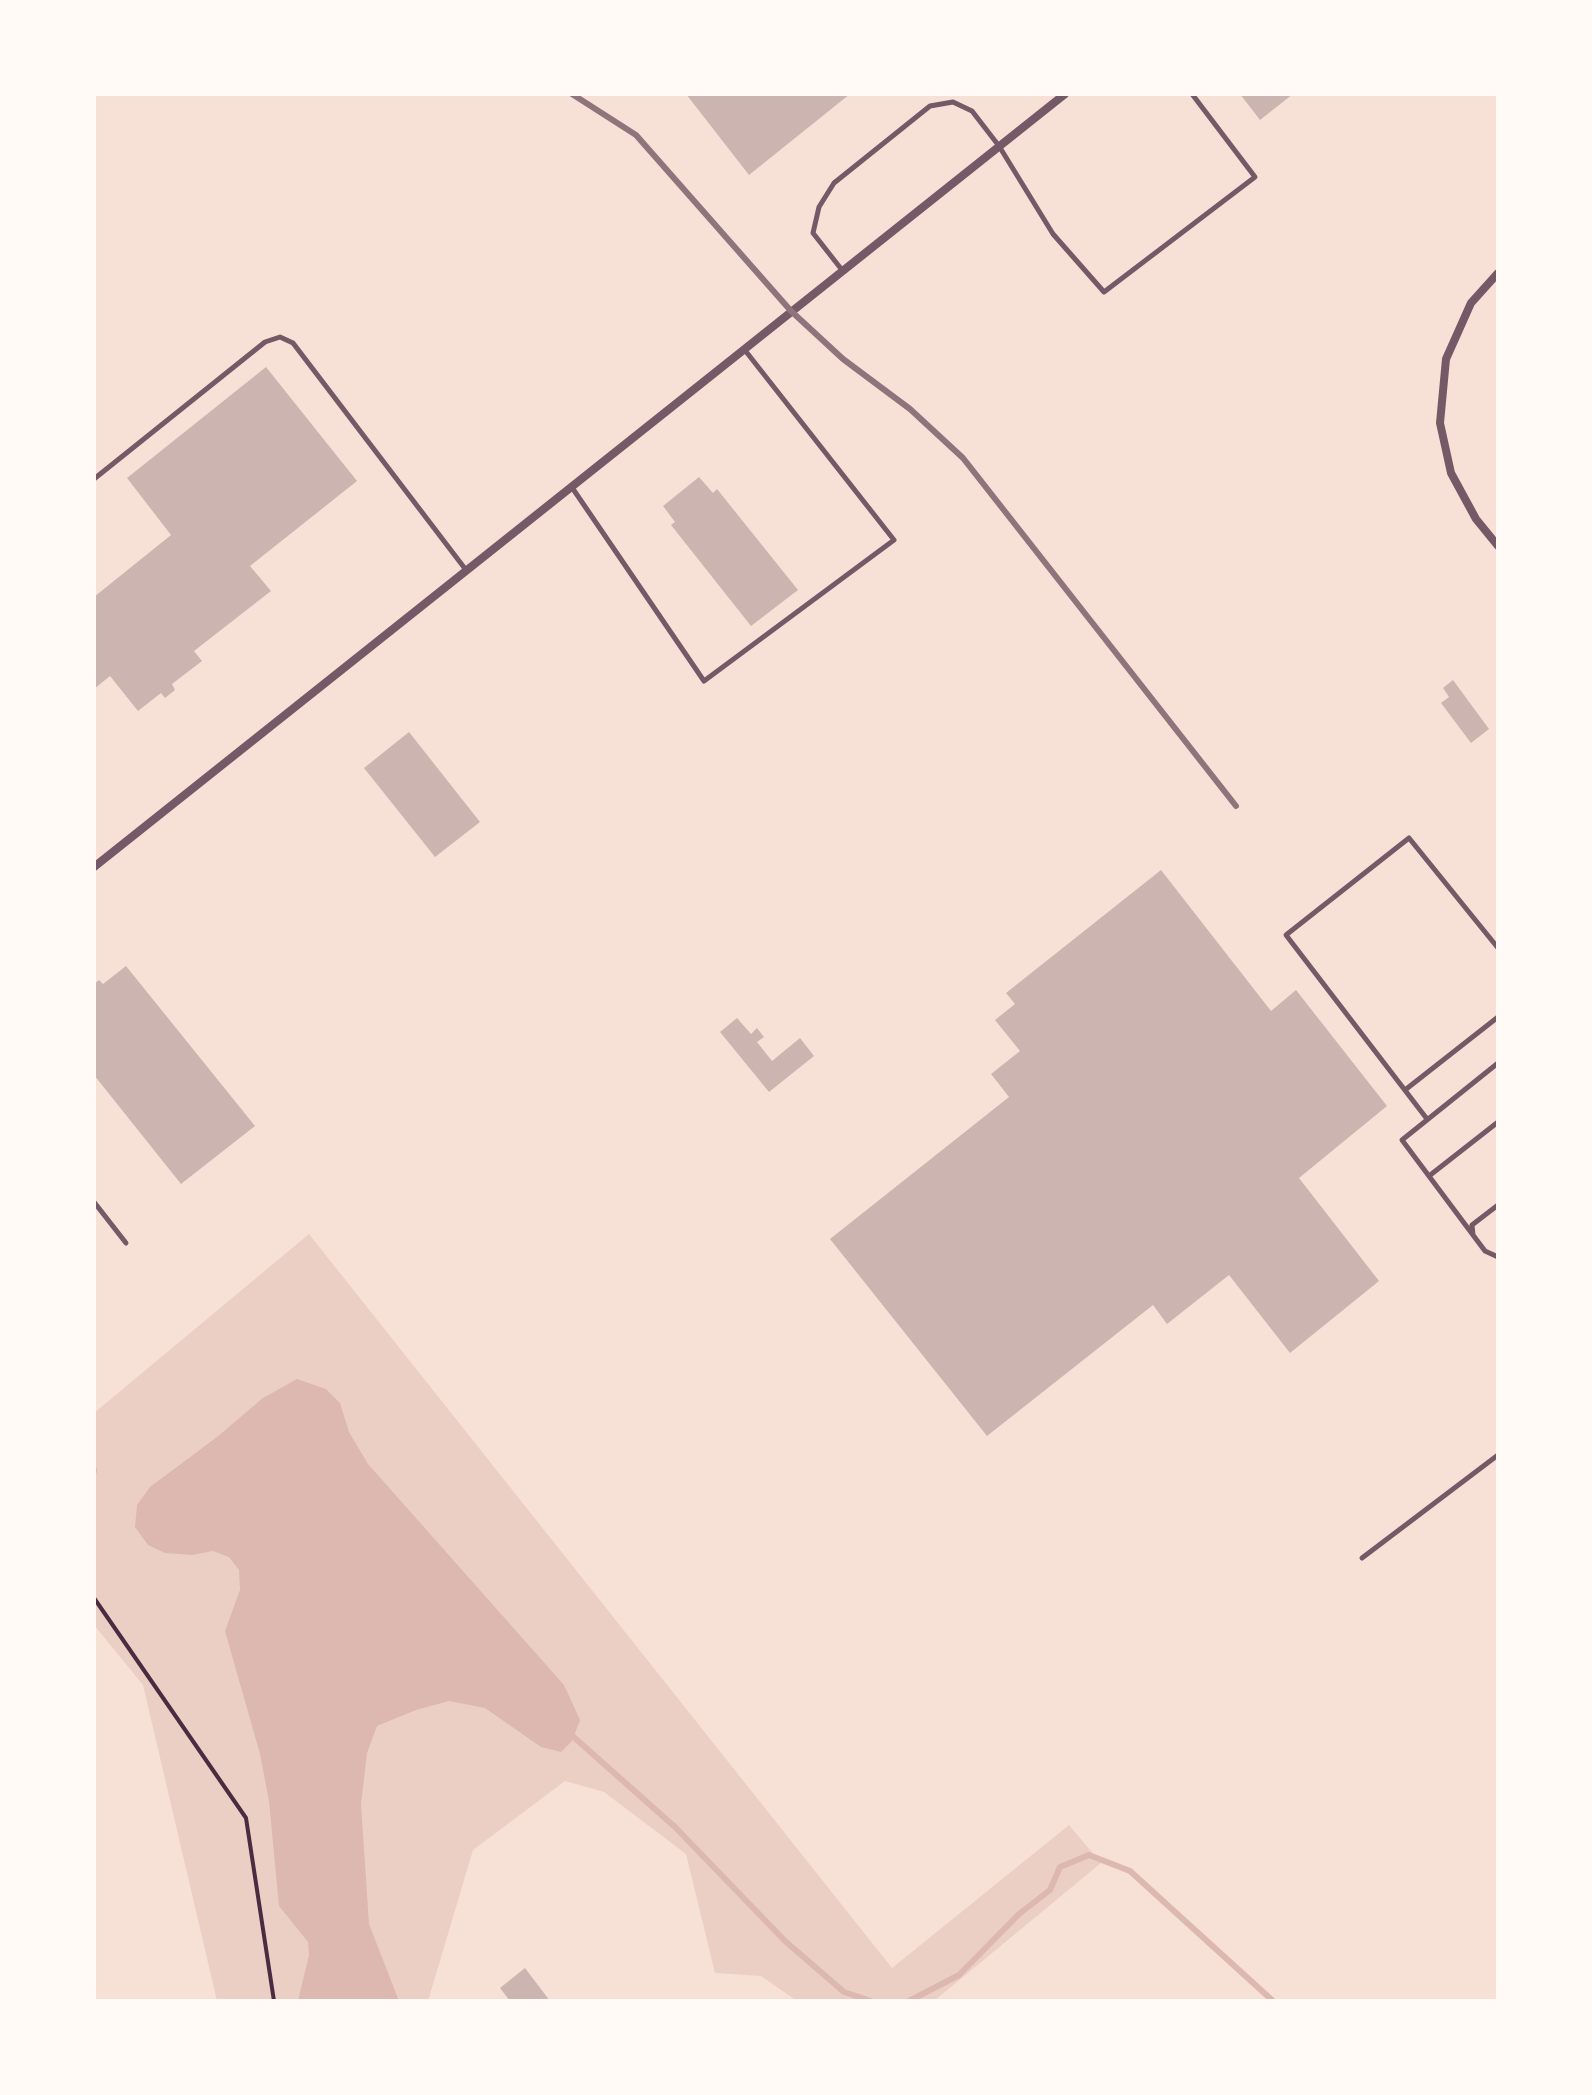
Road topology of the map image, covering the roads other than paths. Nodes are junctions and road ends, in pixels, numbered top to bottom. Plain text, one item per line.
1 (1192, 94) edge
2 (1060, 95) edge
3 (999, 146) junction
4 (842, 270) junction
5 (1498, 273) edge
6 (743, 349) junction
7 (94, 479) edge
8 (571, 486) junction
9 (1498, 546) edge
10 (466, 570) junction
11 (94, 867) edge
12 (1498, 948) edge
13 (1498, 1017) edge
14 (1498, 1063) edge
15 (1405, 1090) junction
16 (1427, 1119) junction
17 (1498, 1122) edge
18 (1429, 1176) junction
19 (94, 1202) edge
20 (1498, 1205) edge
21 (1473, 1235) junction
22 (126, 1243) dead end
23 (1498, 1257) edge
24 (1498, 1455) edge
25 (1362, 1558) dead end

1 - 3 lane
2 - 3 street
3 - 4 street
3 - 4 lane
4 - 6 street
5 - 9 street
6 - 8 street
6 - 8 lane
7 - 10 lane
8 - 10 street
10 - 11 street
12 - 15 lane
13 - 15 lane
14 - 16 lane
15 - 16 lane
16 - 18 lane
17 - 18 lane
18 - 21 lane
19 - 22 lane
20 - 21 lane
21 - 23 lane
24 - 25 lane

